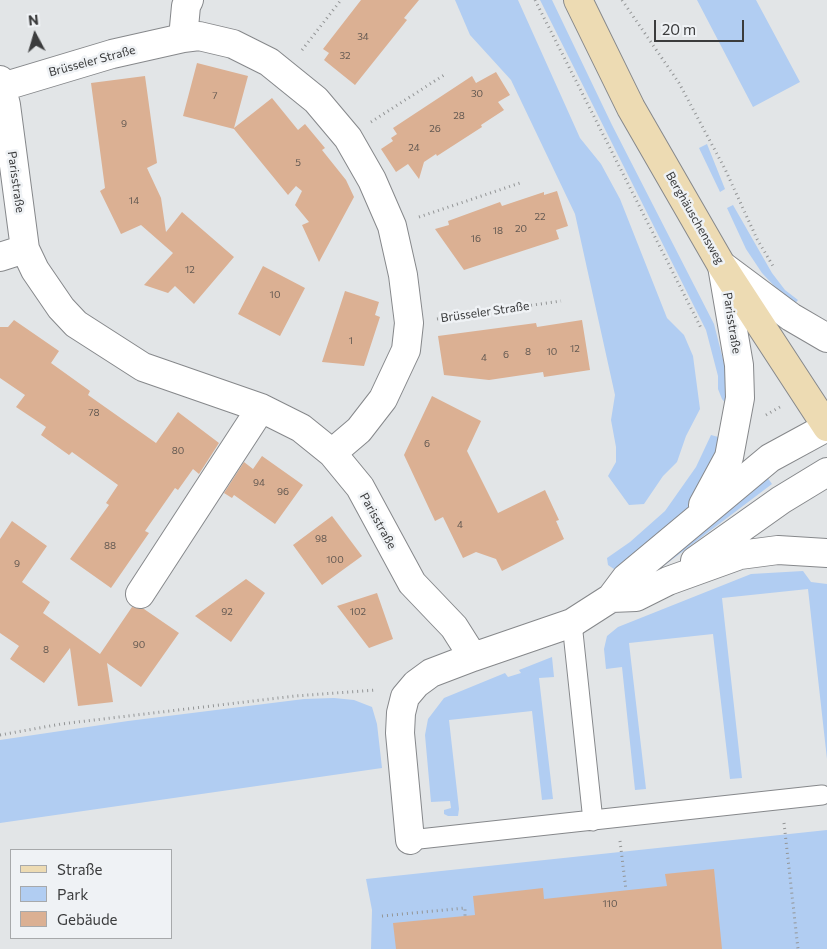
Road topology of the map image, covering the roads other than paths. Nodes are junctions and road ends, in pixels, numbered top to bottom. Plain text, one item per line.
1 (189, 0) edge
2 (578, 0) edge
3 (183, 38) junction
4 (1, 85) edge
5 (13, 253) edge
6 (722, 266) junction
7 (827, 338) edge
8 (261, 408) junction
9 (827, 427) edge
10 (332, 454) junction
11 (827, 472) edge
12 (694, 520) junction
13 (827, 553) edge
14 (668, 581) junction
15 (140, 594) dead end
16 (611, 598) junction
17 (572, 623) junction
18 (473, 657) junction
19 (822, 795) dead end
20 (593, 821) junction
21 (410, 840) joint

1 - 3 street
2 - 6 main road, Berghäuschensweg
3 - 4 street, Brüsseler Straße
3 - 10 street, Brüsseler Straße
4 - 5 street, Parisstraße
5 - 8 street, Parisstraße
6 - 7 street
6 - 9 main road, Berghäuschensweg
6 - 12 street, Parisstraße
8 - 10 street, Parisstraße
8 - 15 street
9 - 12 street, Parisstraße
10 - 18 street, Parisstraße
11 - 14 street
12 - 16 street, Parisstraße
13 - 14 street
14 - 16 street
16 - 17 street, Parisstraße
17 - 18 street, Parisstraße
17 - 20 lane
18 - 21 street, Parisstraße
19 - 20 lane
20 - 21 lane

